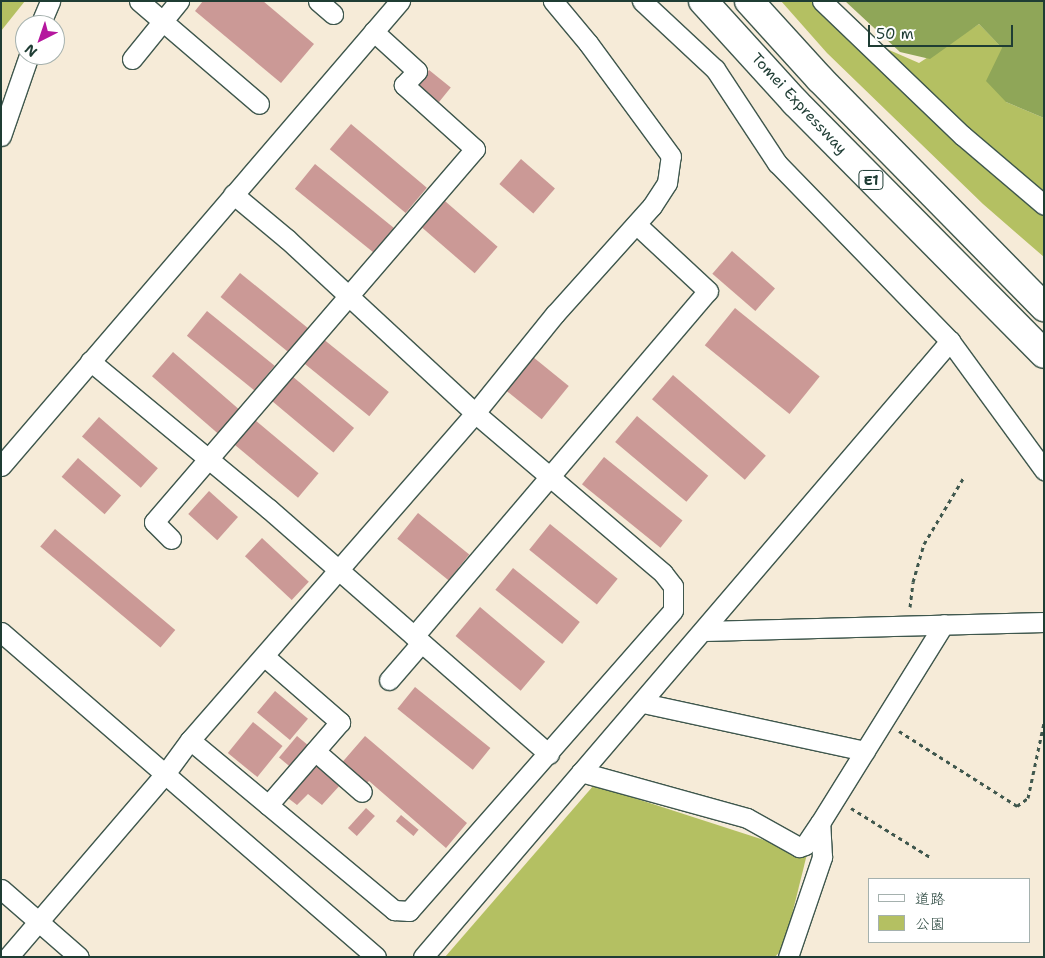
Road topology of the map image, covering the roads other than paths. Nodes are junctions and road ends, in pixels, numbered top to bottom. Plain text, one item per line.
1 (50, 1) edge
2 (139, 1) edge
3 (179, 1) edge
4 (318, 1) edge
5 (400, 1) edge
6 (553, 1) edge
7 (642, 1) edge
8 (703, 1) edge
9 (749, 1) edge
10 (822, 1) edge
11 (333, 14) dead end
12 (44, 15) edge
13 (162, 22) junction
14 (374, 31) junction
15 (132, 59) dead end
16 (26, 65) edge
17 (259, 104) dead end
18 (1, 136) edge
19 (232, 194) junction
20 (1044, 205) edge
21 (636, 224) junction
22 (348, 296) junction
23 (1044, 307) edge
24 (950, 341) junction
25 (1044, 354) edge
26 (90, 362) junction
27 (475, 413) junction
28 (208, 459) junction
29 (1, 466) edge
30 (1044, 470) edge
31 (549, 477) junction
32 (171, 538) dead end
33 (338, 571) junction
34 (1044, 622) edge
35 (944, 624) junction
36 (704, 631) junction
37 (1, 632) edge
38 (417, 640) junction
39 (264, 656) junction
40 (389, 680) dead end
41 (642, 703) junction
42 (190, 740) junction
43 (315, 751) junction
44 (865, 751) junction
45 (549, 754) junction
46 (581, 772) junction
47 (165, 774) junction
48 (362, 792) dead end
49 (268, 805) junction
50 (820, 823) junction
51 (1, 889) edge
52 (39, 921) junction
53 (8, 957) edge
54 (80, 957) edge
55 (376, 957) edge
56 (424, 957) edge
57 (788, 957) edge

1 - 12 street
2 - 13 street
3 - 13 street
4 - 11 street
5 - 14 street
6 - 21 street
7 - 24 street
8 - 25 highway, Tomei Expressway / E1
9 - 23 highway, E1
10 - 20 street
13 - 15 street
13 - 17 street
14 - 19 street
14 - 22 street
16 - 18 street
19 - 22 street
19 - 26 street
21 - 27 street
21 - 31 street
22 - 27 street
22 - 28 street
24 - 30 street
24 - 36 street
26 - 28 street
26 - 29 street
27 - 31 street
27 - 33 street
28 - 32 street
28 - 33 street
31 - 38 street
31 - 45 street
33 - 38 street
33 - 39 street
34 - 35 street
35 - 36 street
35 - 44 street
36 - 41 street
37 - 47 street
38 - 40 street
38 - 45 street
39 - 42 street
39 - 43 street
41 - 44 street
41 - 46 street
42 - 47 street
42 - 49 street
43 - 48 street
43 - 49 street
44 - 50 street
45 - 49 street
46 - 50 street
46 - 56 street
47 - 52 street
47 - 55 street
50 - 57 street
51 - 52 street
52 - 53 street
52 - 54 street

